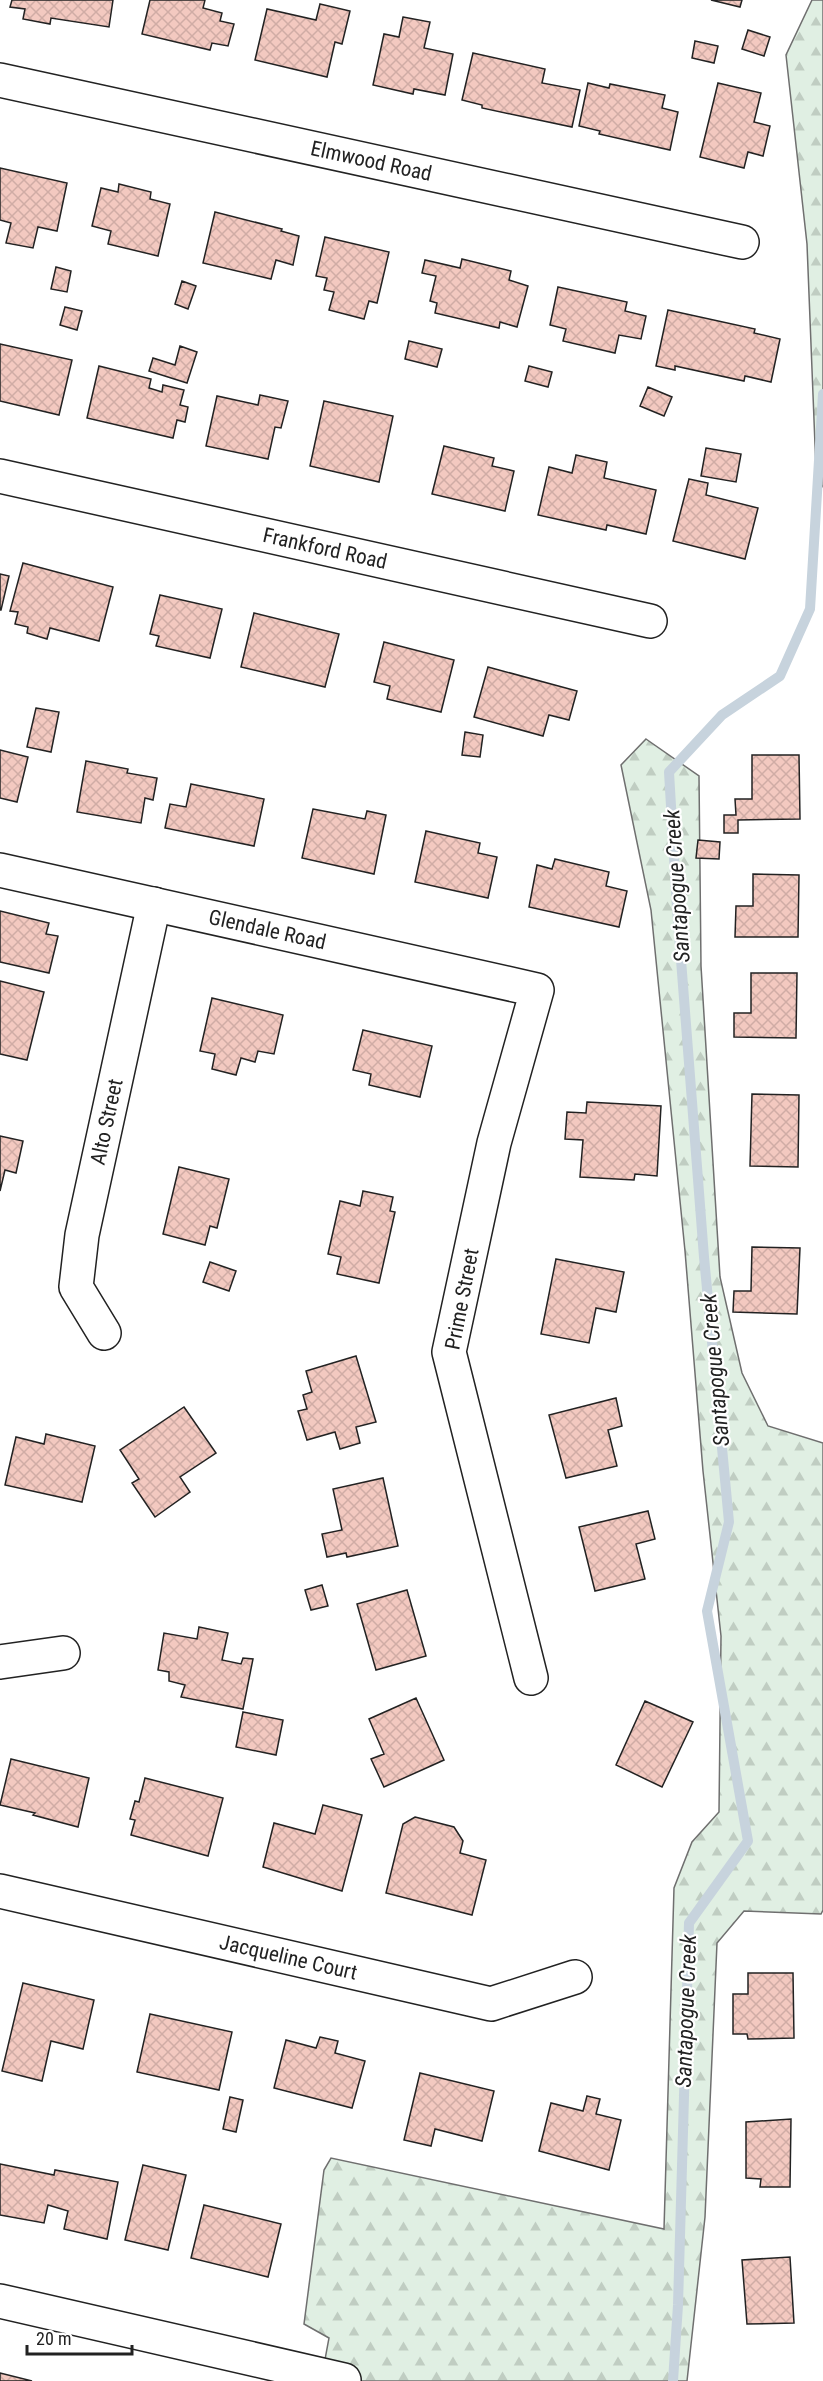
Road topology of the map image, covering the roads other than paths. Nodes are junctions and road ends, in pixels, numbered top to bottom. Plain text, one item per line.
1 (0, 80) edge
2 (742, 242) dead end
3 (0, 476) edge
4 (650, 621) dead end
5 (0, 870) edge
6 (154, 904) junction
7 (537, 990) joint
8 (104, 1333) dead end
9 (63, 1653) dead end
10 (0, 1662) edge
11 (531, 1678) dead end
12 (0, 1891) edge
13 (575, 1977) dead end
14 (0, 2301) edge
15 (344, 2380) edge

1 - 2 street, Elmwood Road
3 - 4 street, Frankford Road
5 - 6 street, Glendale Road
6 - 7 street, Glendale Road
6 - 8 street, Alto Street
7 - 11 street, Prime Street
9 - 10 street
12 - 13 street, Jacqueline Court
14 - 15 street

